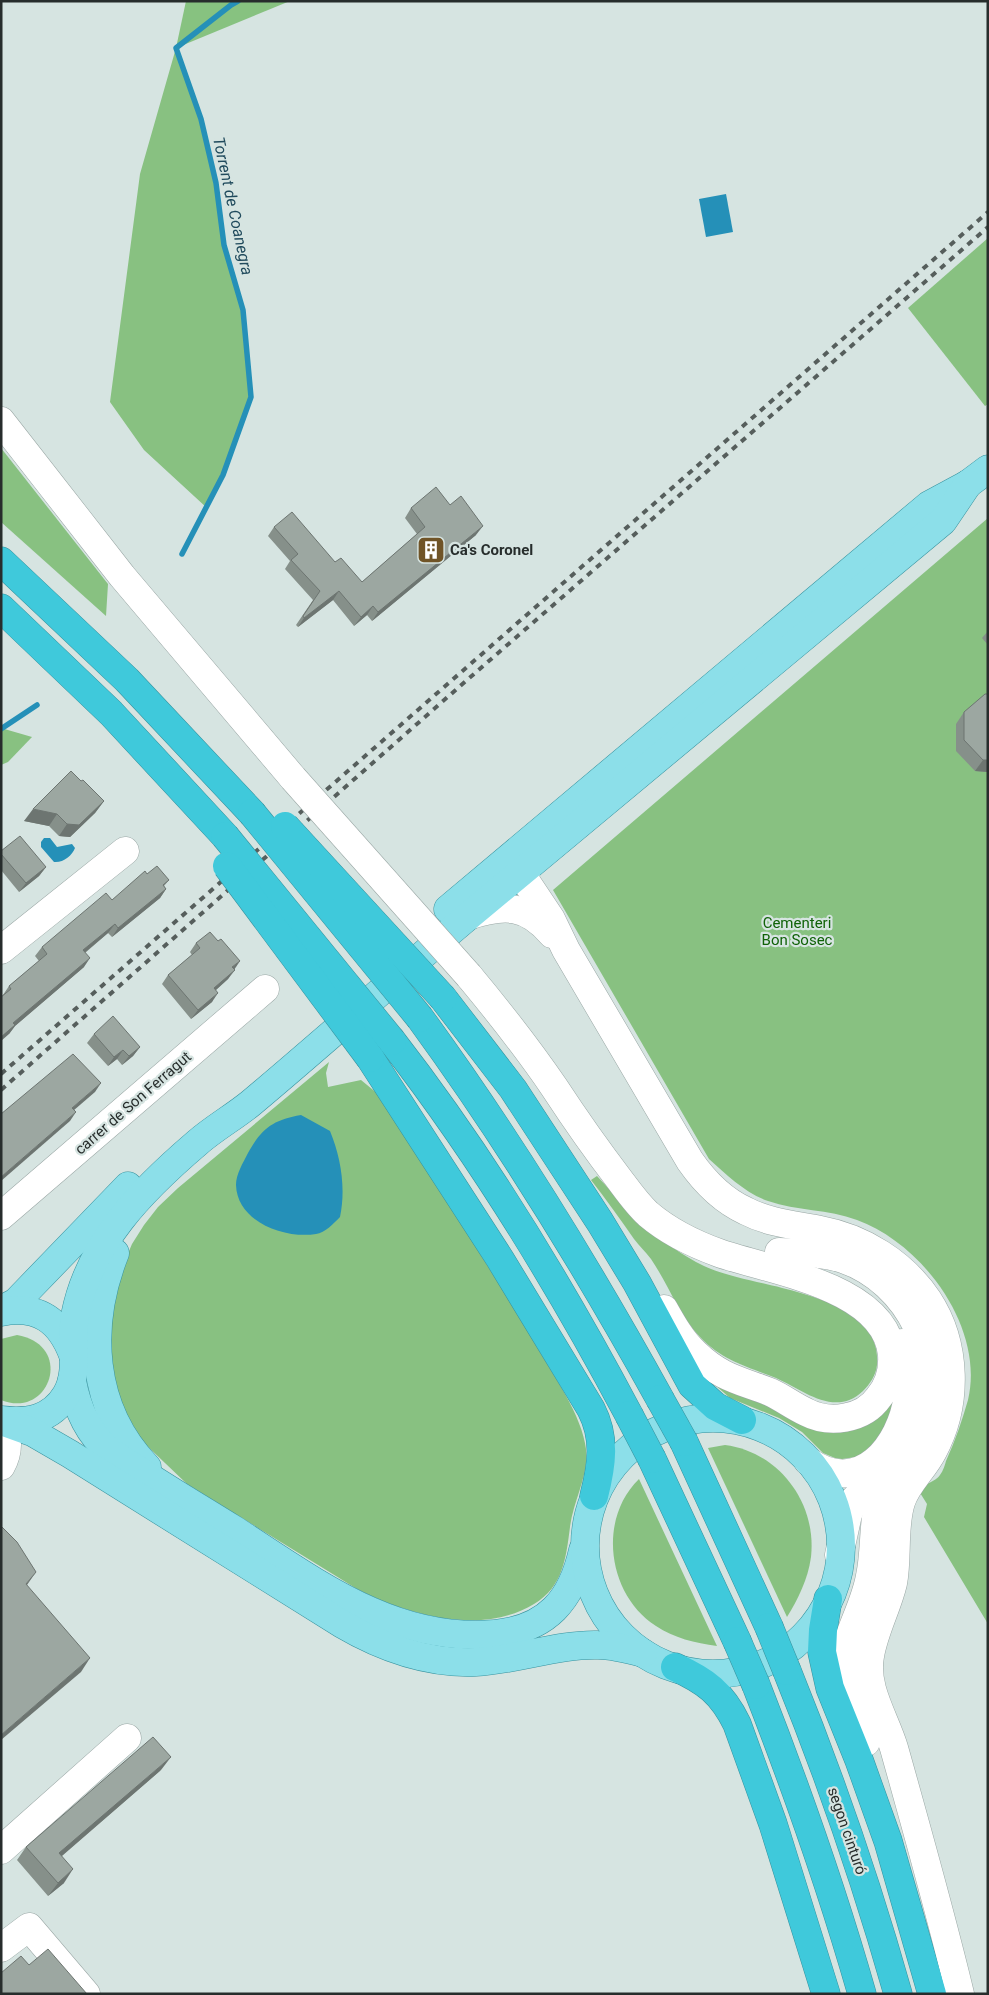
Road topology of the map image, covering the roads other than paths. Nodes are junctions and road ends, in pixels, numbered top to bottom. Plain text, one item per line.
1 (1, 421) edge
2 (978, 477) edge
3 (9, 568) edge
4 (1, 608) edge
5 (258, 808) junction
6 (218, 841) junction
7 (125, 850) dead end
8 (527, 867) junction
9 (468, 916) junction
10 (6, 937) edge
11 (566, 950) junction
12 (265, 989) dead end
13 (248, 1106) junction
14 (1, 1216) edge
15 (600, 1222) junction
16 (779, 1260) junction
17 (1, 1311) edge
18 (73, 1354) junction
19 (72, 1381) junction
20 (742, 1420) junction
21 (1, 1422) edge
22 (808, 1461) junction
23 (1, 1466) edge
24 (169, 1489) junction
25 (594, 1496) junction
26 (584, 1542) junction
27 (839, 1555) junction
28 (828, 1599) junction
29 (643, 1653) junction
30 (675, 1667) junction
31 (127, 1738) dead end
32 (888, 1841) junction
33 (1, 1850) edge
34 (1, 1948) edge
35 (86, 1994) edge
36 (826, 1994) edge
37 (862, 1994) edge
38 (898, 1994) edge
39 (932, 1994) edge
40 (960, 1994) edge

1 - 16 street, bridge
2 - 8 main road
2 - 17 main road
3 - 5 highway
4 - 6 highway
5 - 15 highway, bridge
5 - 38 highway, segon cinturó, bridge
6 - 25 highway, bridge
6 - 37 highway, bridge
7 - 10 street
8 - 9 main road
8 - 11 street
9 - 11 street
9 - 13 main road
11 - 40 street
12 - 14 street, carrer de Son Ferragut
13 - 18 main road
13 - 24 main road
15 - 16 street
15 - 20 highway
16 - 22 street
16 - 27 street
16 - 32 street
17 - 18 main road
18 - 19 main road
19 - 21 main road
19 - 24 main road
20 - 22 main road
20 - 25 main road
21 - 23 street
21 - 29 main road
22 - 27 main road
24 - 26 main road
25 - 26 main road
26 - 29 main road
27 - 28 main road
28 - 30 main road
28 - 32 highway
29 - 30 main road
30 - 36 highway
31 - 33 street
32 - 39 highway
34 - 35 street

